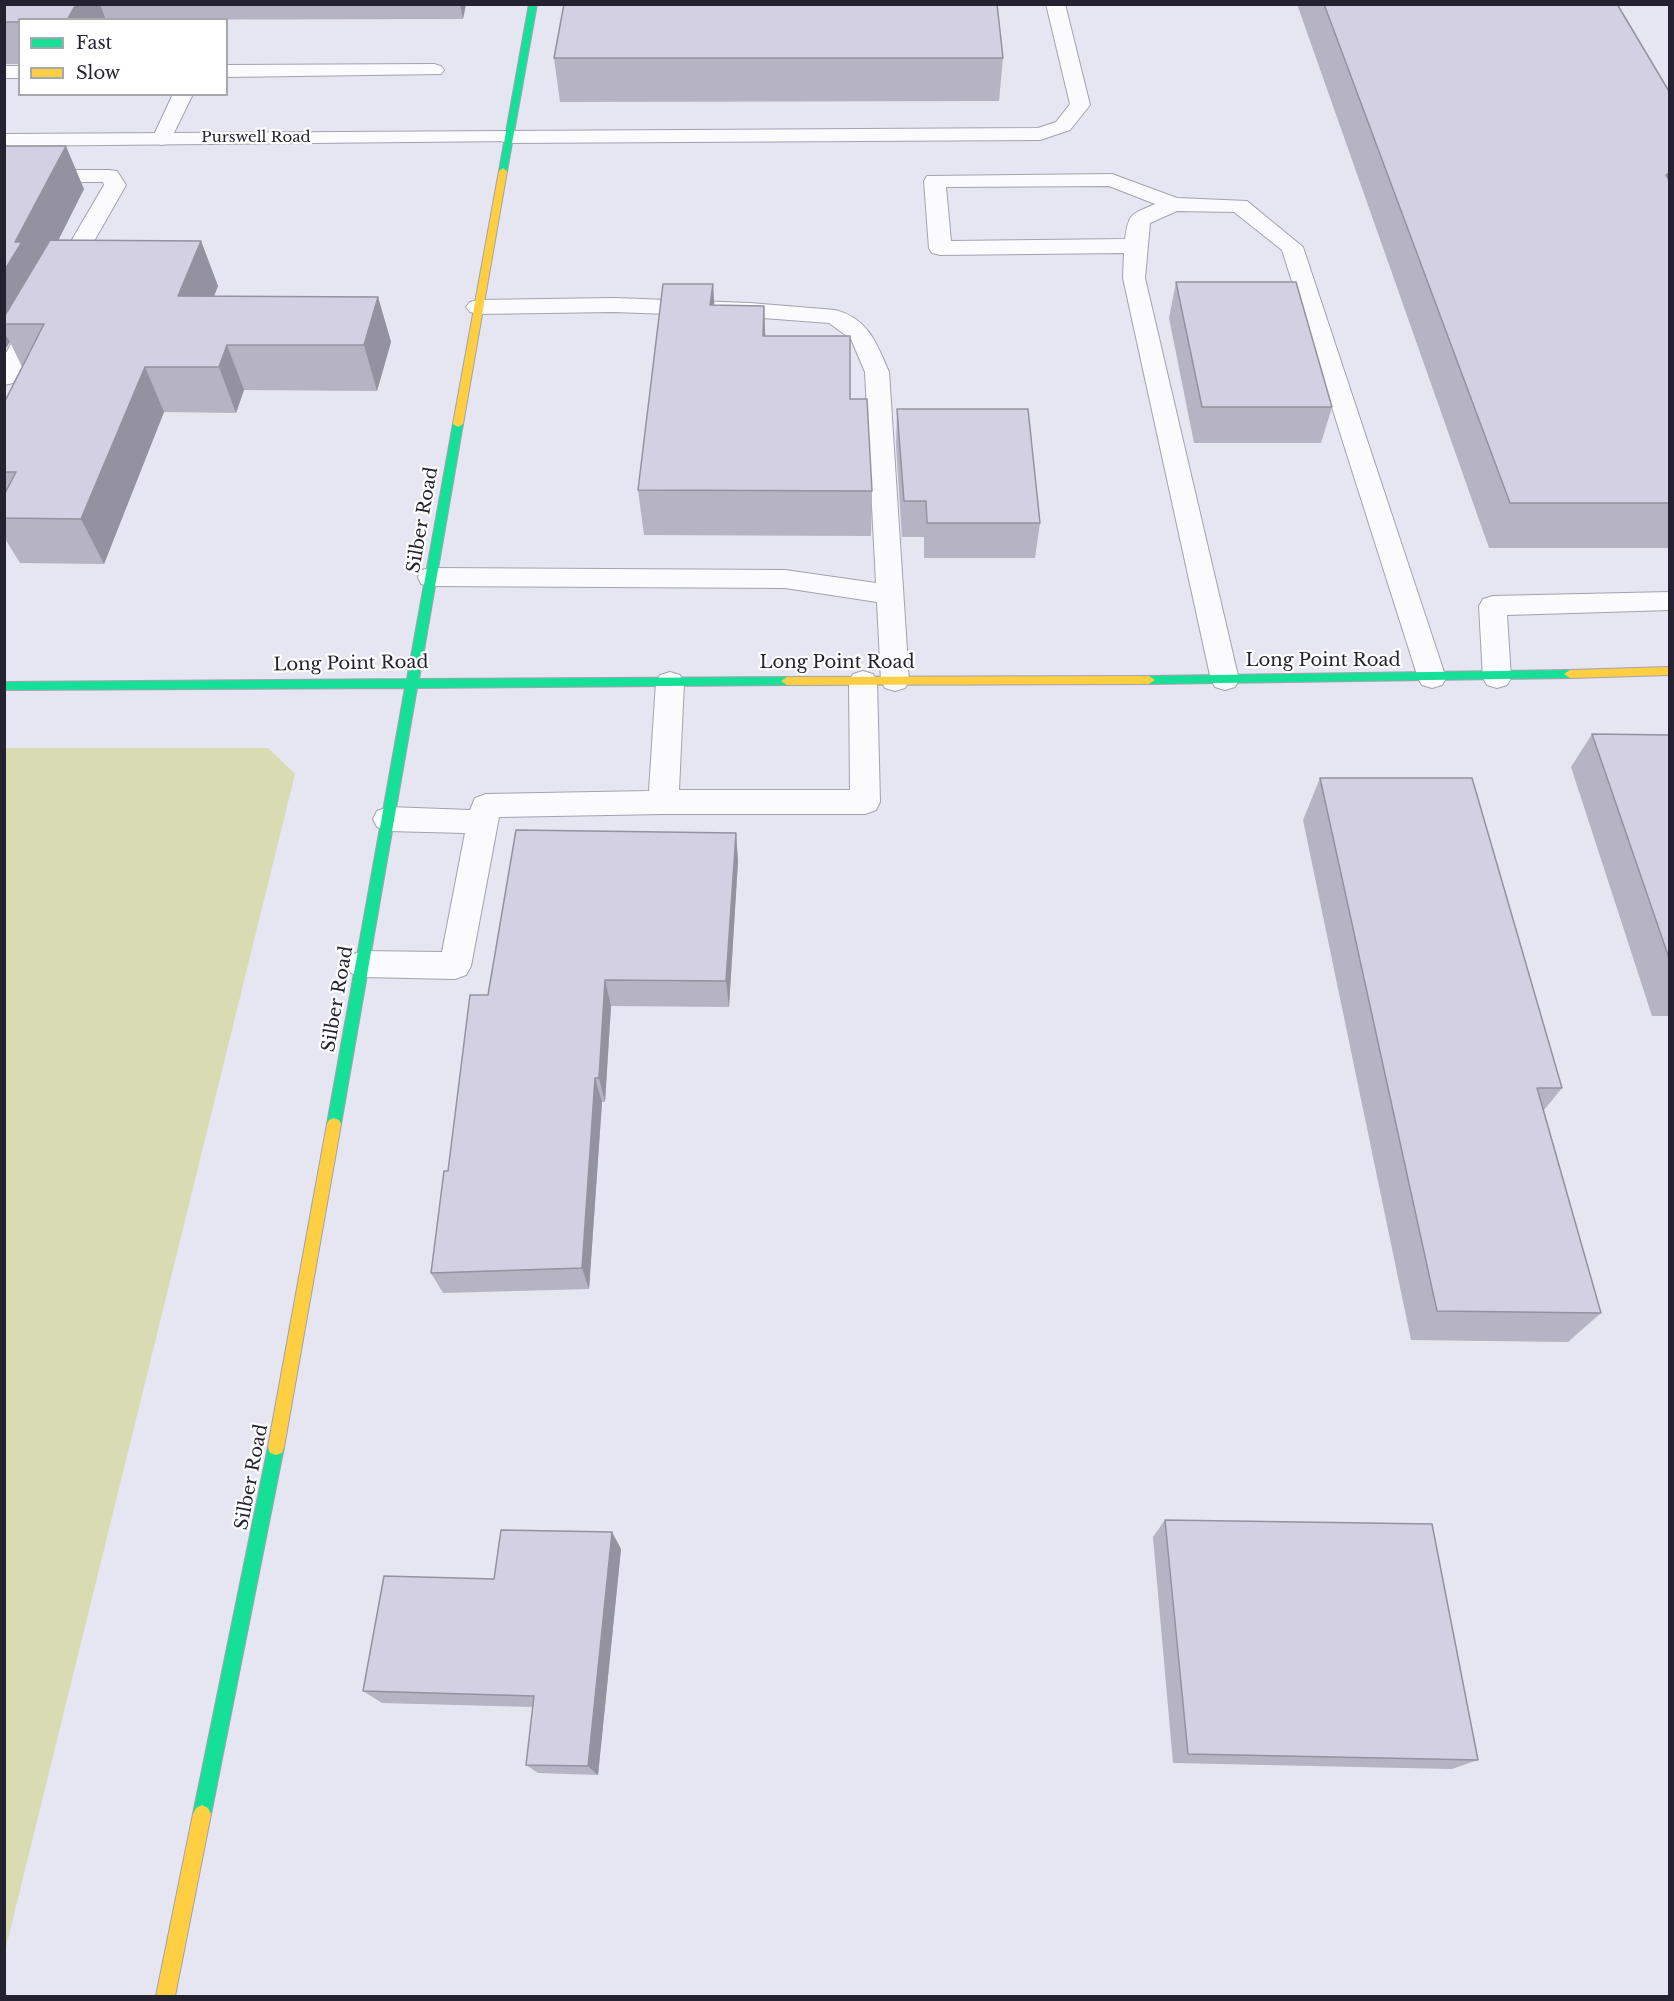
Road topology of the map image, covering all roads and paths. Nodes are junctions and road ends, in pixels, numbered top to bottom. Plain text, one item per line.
1 (533, 4) edge
2 (1055, 4) edge
3 (434, 70) dead end
4 (228, 71) edge
5 (182, 96) edge
6 (508, 137) junction
7 (162, 139) junction
8 (4, 140) edge
9 (4, 176) edge
10 (1174, 204) junction
11 (1135, 246) junction
12 (478, 307) junction
13 (4, 378) edge
14 (431, 578) junction
15 (889, 594) junction
16 (1670, 601) edge
17 (1670, 671) edge
18 (1432, 678) junction
19 (1497, 678) junction
20 (1225, 680) junction
21 (413, 681) junction
22 (863, 681) junction
23 (895, 681) junction
24 (670, 682) junction
25 (4, 686) edge
26 (663, 802) junction
27 (388, 819) junction
28 (483, 822) junction
29 (362, 964) junction
30 (165, 1996) edge

1 - 6 street, Silber Road
2 - 6 street, Purswell Road
3 - 4 street
5 - 7 street
6 - 7 street, Purswell Road
6 - 12 street, Silber Road
7 - 8 street, Purswell Road
9 - 13 street
10 - 11 street
10 - 11 street
10 - 18 street
11 - 20 street
12 - 14 street, Silber Road
12 - 15 street
14 - 15 street
14 - 21 street, Silber Road
15 - 23 street
16 - 19 street
17 - 19 street, Long Point Road
18 - 19 street, Long Point Road
18 - 20 street, Long Point Road
20 - 23 street, Long Point Road
21 - 24 street, Long Point Road
21 - 25 street, Long Point Road
21 - 27 street, Silber Road
22 - 23 street, Long Point Road
22 - 24 street, Long Point Road
22 - 26 street
24 - 26 street
26 - 28 street
27 - 28 street
27 - 29 street, Silber Road
28 - 29 street
29 - 30 street, Silber Road

